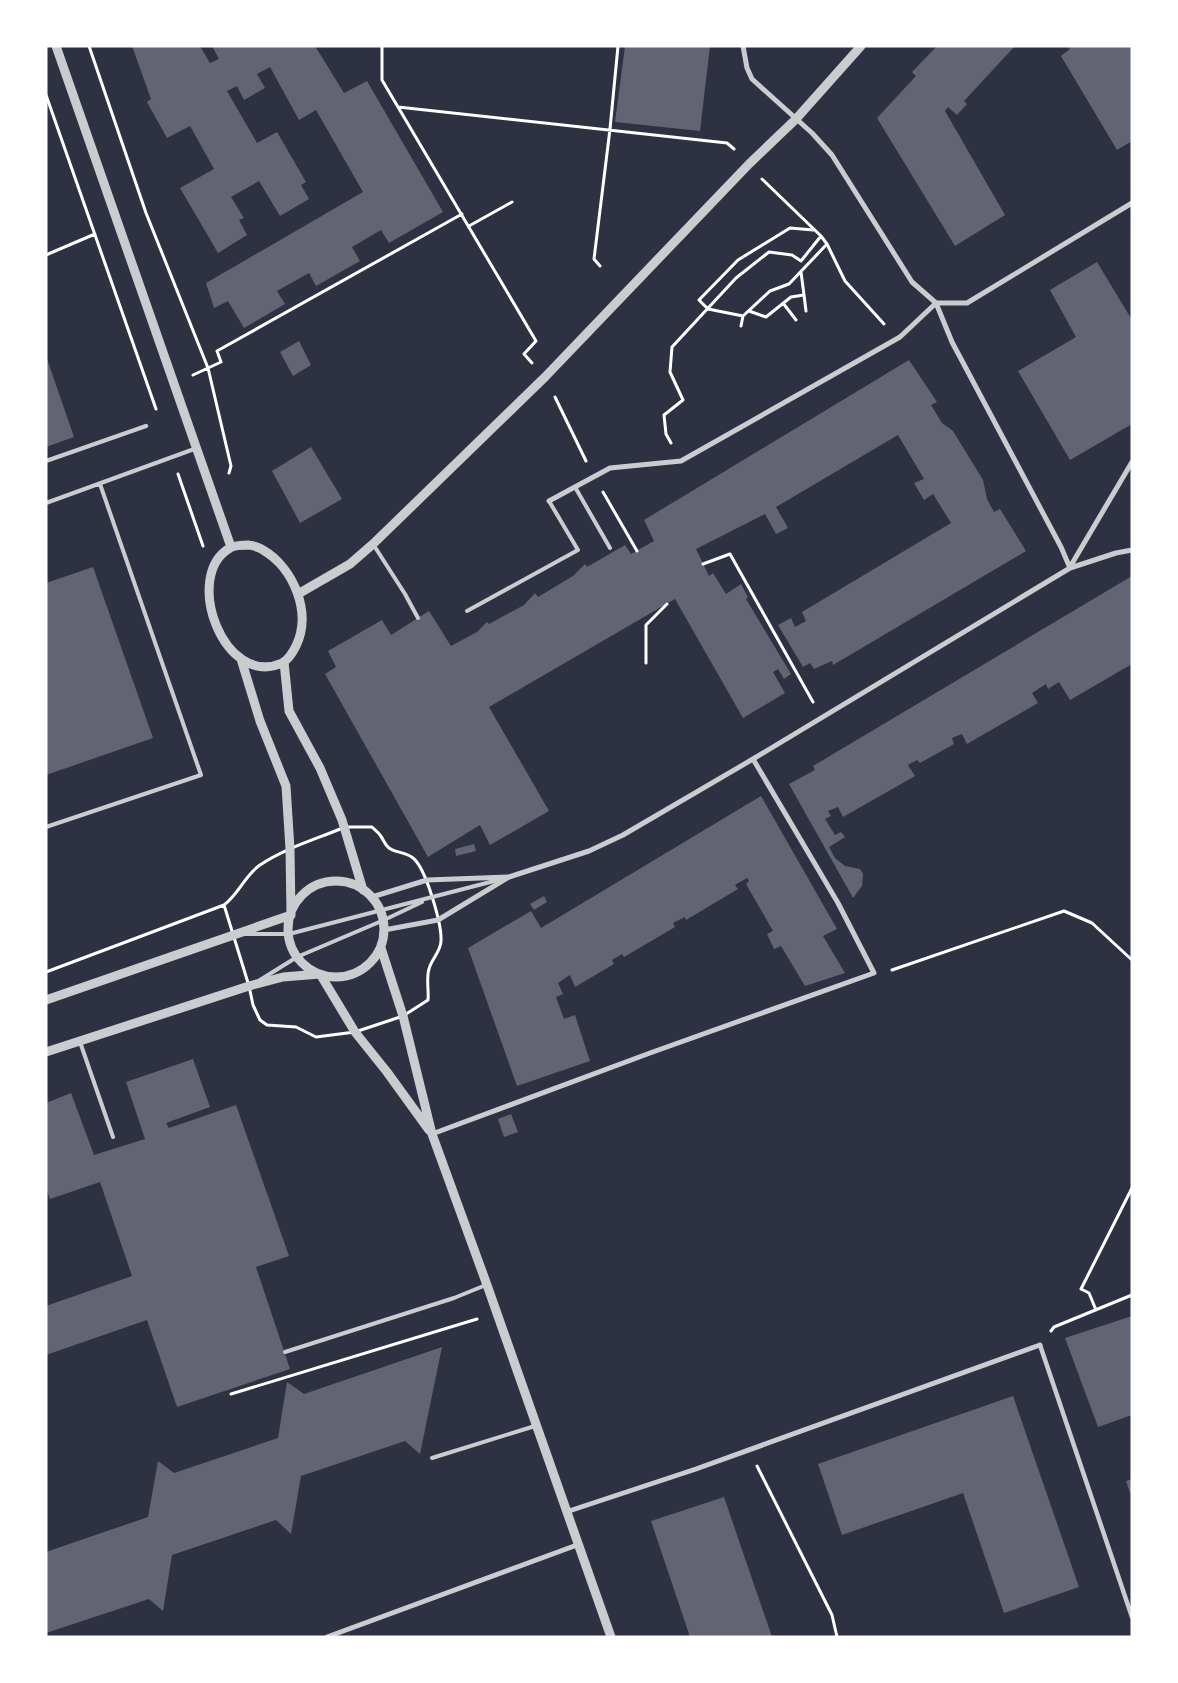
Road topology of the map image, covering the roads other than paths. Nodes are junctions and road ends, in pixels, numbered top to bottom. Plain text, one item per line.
1 (56, 46) edge
2 (744, 46) edge
3 (861, 46) edge
4 (796, 119) junction
5 (1132, 203) edge
6 (936, 304) junction
7 (146, 426) dead end
8 (197, 448) junction
9 (46, 461) edge
10 (1132, 462) edge
11 (100, 484) junction
12 (575, 487) junction
13 (549, 501) joint
14 (46, 503) edge
15 (373, 544) junction
16 (231, 547) junction
17 (610, 548) dead end
18 (1132, 550) edge
19 (1070, 568) junction
20 (298, 594) junction
21 (467, 611) dead end
22 (418, 618) dead end
23 (241, 659) junction
24 (284, 662) junction
25 (753, 759) junction
26 (46, 828) edge
27 (509, 877) junction
28 (363, 890) junction
29 (372, 897) junction
30 (431, 898) junction
31 (380, 911) junction
32 (290, 915) junction
33 (384, 920) junction
34 (384, 930) junction
35 (232, 934) junction
36 (288, 934) junction
37 (381, 948) junction
38 (297, 958) junction
39 (320, 974) junction
40 (249, 986) junction
41 (46, 1000) edge
42 (79, 1040) junction
43 (46, 1052) edge
44 (432, 1134) junction
45 (113, 1137) dead end
46 (487, 1284) junction
47 (1040, 1345) joint
48 (285, 1352) dead end
49 (536, 1425) junction
50 (432, 1458) dead end
51 (566, 1512) junction
52 (577, 1545) junction
53 (1132, 1616) edge
54 (327, 1637) edge
55 (610, 1637) edge

1 - 8 street
2 - 4 street
3 - 4 street
4 - 6 street
4 - 15 street
5 - 6 street
6 - 12 street
6 - 19 street
7 - 9 street
8 - 11 lane
8 - 16 street
10 - 19 street
11 - 14 lane
11 - 26 lane
12 - 13 street
12 - 17 lane
13 - 21 lane
15 - 20 street
15 - 22 lane
16 - 20 street
16 - 23 street
18 - 19 street
19 - 25 street
20 - 24 street
23 - 24 street
23 - 32 street
24 - 28 street
25 - 27 street
25 - 44 street
27 - 29 street
27 - 30 lane
27 - 34 street
28 - 29 street
28 - 32 street
29 - 31 street
30 - 31 lane
30 - 33 lane
31 - 33 street
31 - 36 lane
32 - 35 street
32 - 36 street
33 - 34 street
33 - 38 lane
34 - 37 street
35 - 36 lane
35 - 41 street
36 - 38 street
37 - 39 street
37 - 44 street
38 - 39 street
38 - 40 lane
39 - 40 street
39 - 44 street
40 - 42 street
42 - 43 street
42 - 45 lane
44 - 46 street
46 - 48 lane
46 - 49 street
47 - 51 street
47 - 53 street
49 - 50 lane
49 - 51 street
51 - 52 street
52 - 54 street
52 - 55 street

